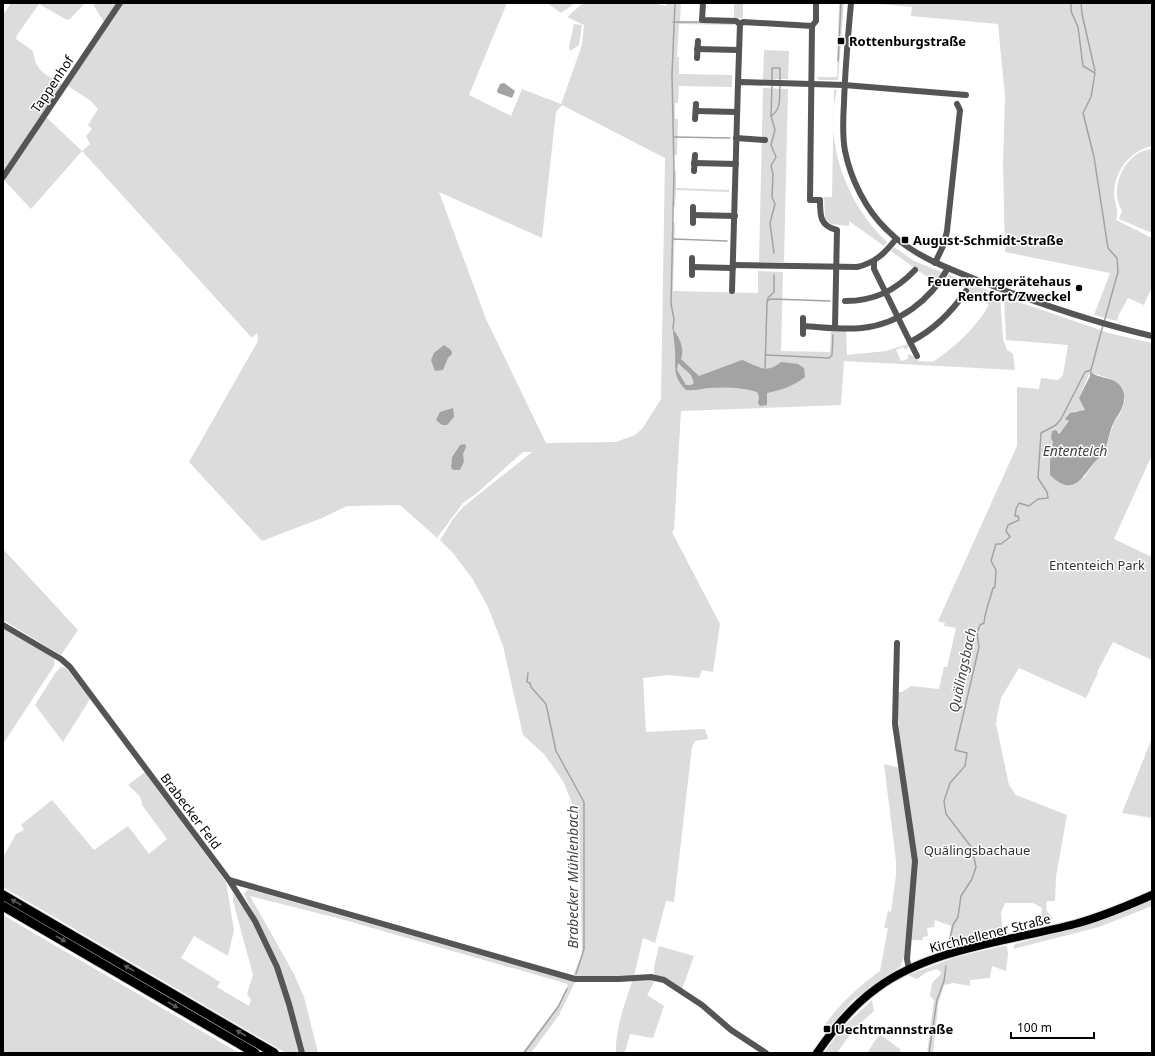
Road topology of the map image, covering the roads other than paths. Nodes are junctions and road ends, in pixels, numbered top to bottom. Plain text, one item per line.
1 (120, 3) edge
2 (702, 3) edge
3 (816, 3) edge
4 (851, 3) edge
5 (740, 24) junction
6 (812, 26) junction
7 (698, 41) dead end
8 (698, 49) junction
9 (738, 50) junction
10 (697, 58) dead end
11 (738, 83) junction
12 (813, 84) junction
13 (844, 85) junction
14 (966, 95) dead end
15 (696, 104) dead end
16 (957, 104) dead end
17 (696, 111) junction
18 (737, 112) junction
19 (695, 119) dead end
20 (736, 138) junction
21 (765, 140) dead end
22 (694, 155) dead end
23 (694, 163) junction
24 (736, 164) junction
25 (694, 171) dead end
26 (3, 177) edge
27 (693, 207) dead end
28 (693, 215) junction
29 (735, 216) junction
30 (693, 223) dead end
31 (896, 239) junction
32 (692, 258) dead end
33 (874, 262) junction
34 (935, 263) junction
35 (733, 266) junction
36 (692, 267) junction
37 (836, 268) junction
38 (948, 268) junction
39 (915, 270) dead end
40 (692, 275) dead end
41 (732, 291) dead end
42 (966, 291) dead end
43 (886, 294) junction
44 (845, 301) dead end
45 (899, 317) junction
46 (803, 318) dead end
47 (803, 326) junction
48 (835, 327) junction
49 (803, 334) dead end
50 (1152, 336) edge
51 (910, 342) junction
52 (917, 356) dead end
53 (3, 625) edge
54 (897, 643) dead end
55 (229, 880) junction
56 (3, 895) edge
57 (1152, 895) edge
58 (3, 906) edge
59 (909, 969) junction
60 (301, 1050) edge
61 (255, 1053) edge
62 (274, 1053) edge
63 (766, 1053) edge
64 (817, 1053) edge

1 - 26 street, Tappenhof
2 - 5 street
3 - 6 street
4 - 13 street
5 - 6 street
5 - 9 street
6 - 12 street
7 - 8 street
8 - 9 street
8 - 10 street
9 - 11 street
11 - 12 street
11 - 18 street
12 - 13 street
12 - 37 street
13 - 14 street
13 - 31 street
15 - 17 street
16 - 34 street
17 - 18 street
17 - 19 street
18 - 20 street
20 - 21 street
20 - 24 street
22 - 23 street
23 - 24 street
23 - 25 street
24 - 29 street
27 - 28 street
28 - 29 street
28 - 30 street
29 - 35 street
31 - 33 street
31 - 34 street
32 - 36 street
33 - 37 street
33 - 43 street
34 - 38 street
35 - 36 street
35 - 37 street
35 - 41 street
36 - 40 street
37 - 48 street
38 - 45 street
38 - 50 street
39 - 43 street
42 - 51 street
43 - 44 street
43 - 45 street
45 - 48 street
45 - 51 street
46 - 47 street
47 - 48 street
47 - 49 street
51 - 52 street
53 - 55 street, Brabecker Feld
54 - 59 street
55 - 60 street, Brabecker Feld
55 - 63 street
62 -> 56 highway
57 - 59 main road, Kirchhellener Straße
58 -> 61 highway
59 - 64 main road, Kirchhellener Straße

